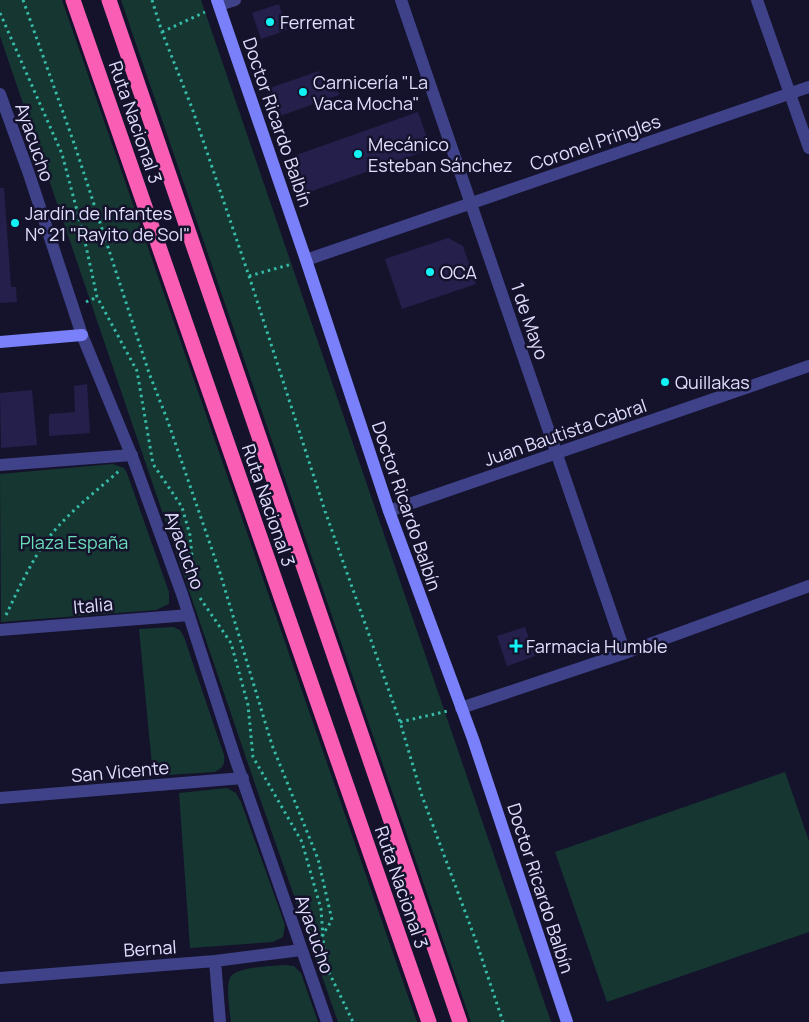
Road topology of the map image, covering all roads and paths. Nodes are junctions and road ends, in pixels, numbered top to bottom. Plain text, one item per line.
1 (23, 0) edge
2 (74, 0) edge
3 (109, 0) edge
4 (152, 0) edge
5 (235, 0) edge
6 (401, 0) edge
7 (757, 0) edge
8 (218, 3) edge
9 (0, 13) edge
10 (1, 20) edge
11 (162, 32) junction
12 (809, 87) edge
13 (0, 94) edge
14 (790, 94) junction
15 (809, 148) edge
16 (471, 203) junction
17 (306, 260) junction
18 (249, 276) junction
19 (82, 335) junction
20 (0, 342) edge
21 (809, 366) edge
22 (557, 453) junction
23 (132, 457) junction
24 (0, 465) edge
25 (389, 511) junction
26 (194, 581) dead end
27 (809, 586) edge
28 (200, 597) dead end
29 (189, 615) junction
30 (4, 617) dead end
31 (0, 630) edge
32 (625, 653) junction
33 (461, 708) junction
34 (400, 722) junction
35 (243, 778) junction
36 (0, 798) edge
37 (322, 935) junction
38 (302, 950) junction
39 (215, 961) junction
40 (0, 978) edge
41 (220, 1022) edge
42 (327, 1022) edge
43 (353, 1022) edge
44 (430, 1022) edge
45 (460, 1022) edge
46 (503, 1022) edge
47 (567, 1022) edge

1 - 37 path
2 - 44 highway, Ruta Nacional 3
3 - 45 highway, Ruta Nacional 3
4 - 11 path
5 - 8 street
6 - 16 street, 1 de Mayo
7 - 14 street
8 - 11 path
8 - 17 street, Doctor Ricardo Balbín
9 - 10 path
10 - 26 path
11 - 18 path
12 - 14 street, Coronel Pringles
13 - 19 street, Ayacucho
14 - 15 street
14 - 16 street, Coronel Pringles
16 - 17 street, Coronel Pringles
16 - 22 street, 1 de Mayo
17 - 18 path
17 - 25 street, Doctor Ricardo Balbín
18 - 34 path
19 - 20 street
19 - 23 street, Ayacucho
21 - 22 street, Juan Bautista Cabral
22 - 25 street, Juan Bautista Cabral
22 - 32 street, 1 de Mayo
23 - 24 street
23 - 29 street, Ayacucho
23 - 30 path
25 - 33 street, Doctor Ricardo Balbín
27 - 32 street
28 - 37 path
29 - 31 street, Italia
29 - 35 street, Ayacucho
32 - 33 street
33 - 34 path
33 - 47 street, Doctor Ricardo Balbín
34 - 46 path
35 - 36 street, San Vicente
35 - 38 street, Ayacucho
37 - 38 path
37 - 43 path
38 - 39 street, Bernal
38 - 42 street, Ayacucho
39 - 40 street, Bernal
39 - 41 street

